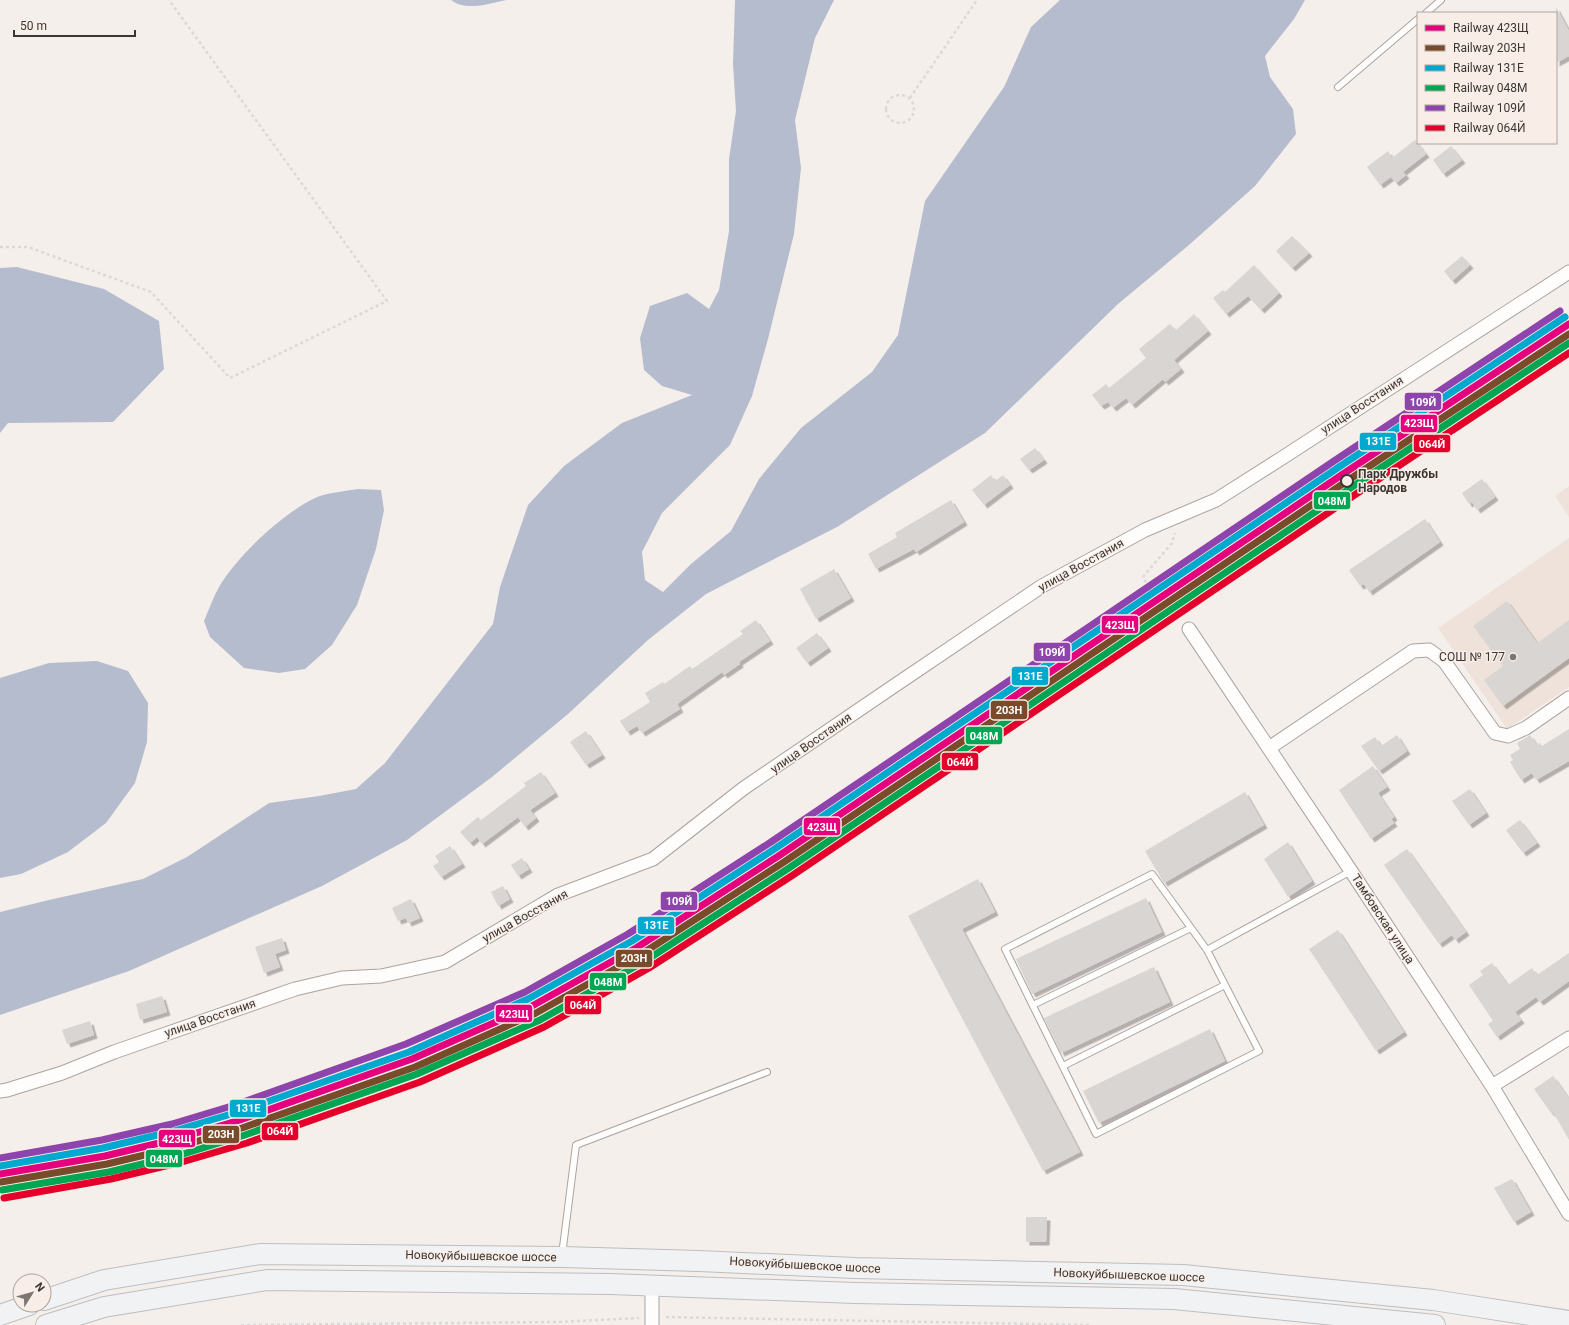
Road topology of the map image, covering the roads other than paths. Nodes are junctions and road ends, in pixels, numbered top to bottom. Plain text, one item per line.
1 (1441, 0) edge
2 (1427, 12) edge
3 (1417, 21) edge
4 (1338, 86) dead end
5 (1569, 272) edge
6 (1189, 630) dead end
7 (1569, 698) edge
8 (1269, 748) junction
9 (1351, 871) junction
10 (1191, 928) junction
11 (1207, 950) junction
12 (1225, 985) junction
13 (1033, 1005) junction
14 (1569, 1038) edge
15 (1062, 1066) junction
16 (767, 1072) dead end
17 (1492, 1086) junction
18 (0, 1090) edge
19 (1569, 1214) edge
20 (562, 1257) junction
21 (652, 1286) junction
22 (52, 1297) edge
23 (12, 1310) edge
24 (0, 1314) edge
25 (1569, 1321) edge
26 (46, 1325) edge
27 (652, 1325) edge
28 (1433, 1325) edge

1 - 2 lane
3 - 4 lane
5 - 18 street, улица Восстания
6 - 8 street, Тамбовская улица
7 - 8 street
8 - 9 street, Тамбовская улица
9 - 11 lane
9 - 17 street, Тамбовская улица
10 - 11 lane
10 - 13 lane
10 - 13 lane
11 - 12 lane
12 - 15 lane
12 - 15 lane
13 - 15 lane
14 - 17 street
16 - 20 lane
17 - 19 street, Тамбовская улица
20 - 22 main road, Новокуйбышевское шоссе
20 - 25 main road, Новокуйбышевское шоссе
21 - 26 main road, Новокуйбышевское шоссе
21 - 27 street
21 - 28 main road, Новокуйбышевское шоссе
23 - 24 main road

